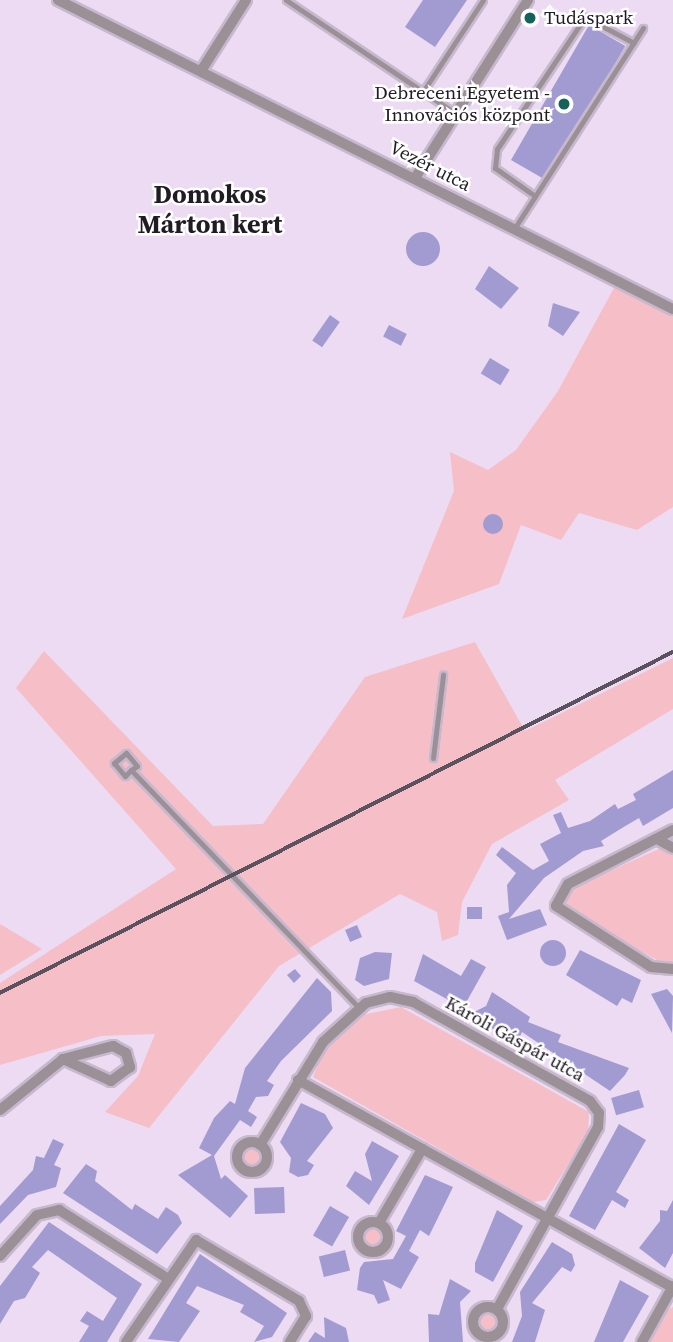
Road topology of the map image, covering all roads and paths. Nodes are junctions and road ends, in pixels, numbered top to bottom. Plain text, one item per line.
1 (58, 0) edge
2 (246, 0) edge
3 (286, 0) edge
4 (483, 0) edge
5 (528, 0) edge
6 (643, 28) dead end
7 (634, 43) junction
8 (201, 71) junction
9 (422, 93) junction
10 (457, 114) junction
11 (415, 178) junction
12 (535, 196) junction
13 (514, 229) junction
14 (673, 309) edge
15 (443, 675) dead end
16 (433, 758) dead end
17 (131, 770) dead end
18 (673, 830) edge
19 (657, 839) junction
20 (673, 848) edge
21 (673, 969) edge
22 (360, 1009) junction
23 (63, 1059) junction
24 (298, 1080) junction
25 (0, 1110) edge
26 (260, 1145) dead end
27 (422, 1149) junction
28 (548, 1219) junction
29 (379, 1223) dead end
30 (0, 1256) edge
31 (167, 1278) junction
32 (673, 1287) edge
33 (497, 1309) dead end
34 (126, 1342) edge
35 (290, 1342) edge
36 (642, 1342) edge

1 - 8 street, Vezér utca
2 - 8 street
3 - 9 lane
4 - 9 lane
5 - 10 street
6 - 7 lane
7 - 12 lane
7 - 12 lane
8 - 11 street, Vezér utca
9 - 10 lane
10 - 11 street
11 - 13 street, Vezér utca
12 - 13 lane
13 - 14 street, Vezér utca
15 - 16 lane
17 - 22 lane
18 - 19 street
19 - 20 street
19 - 21 street
22 - 24 street, Károli Gáspár utca
22 - 28 street, Károli Gáspár utca
23 - 23 street
23 - 25 street
24 - 26 street, Károli Gáspár utca
24 - 27 street
27 - 28 street
27 - 29 street
28 - 32 street
28 - 33 street, Károli Gáspár utca
30 - 31 street
31 - 34 street
31 - 35 street
32 - 36 street

